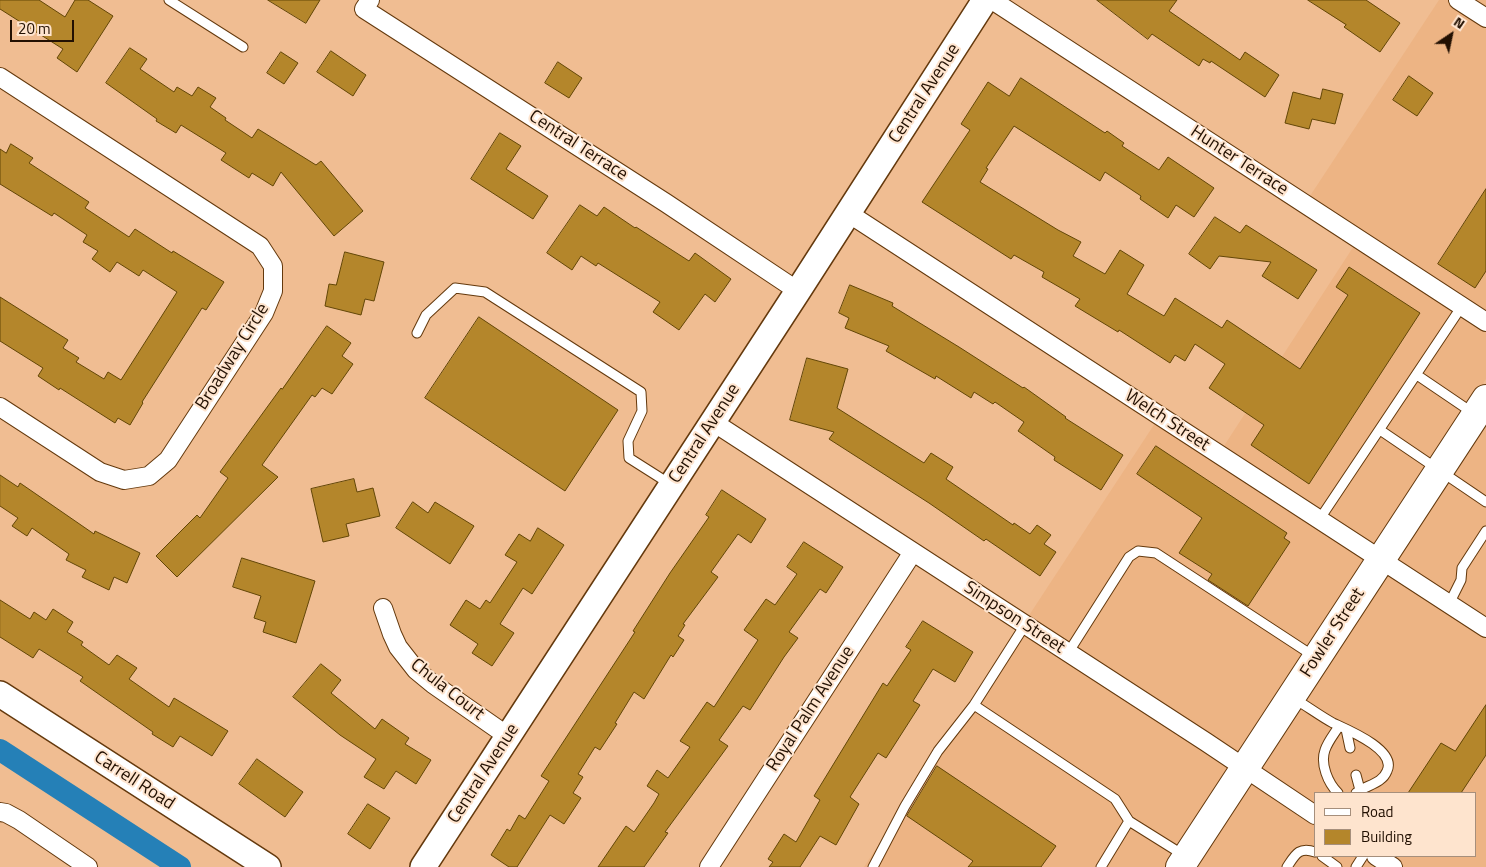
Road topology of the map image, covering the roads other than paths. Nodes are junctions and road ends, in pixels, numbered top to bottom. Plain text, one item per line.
1 (169, 0) edge
2 (370, 0) edge
3 (985, 0) edge
4 (992, 0) edge
5 (1458, 0) edge
6 (1486, 18) edge
7 (243, 47) dead end
8 (0, 77) edge
9 (848, 213) junction
10 (798, 291) junction
11 (1462, 306) junction
12 (1486, 322) edge
13 (417, 333) dead end
14 (1416, 374) junction
15 (0, 407) edge
16 (1482, 412) edge
17 (713, 422) junction
18 (1380, 430) junction
19 (1439, 470) junction
20 (672, 485) junction
21 (1486, 502) edge
22 (1319, 520) junction
23 (1486, 531) edge
24 (913, 552) junction
25 (1381, 559) junction
26 (1449, 604) junction
27 (383, 608) dead end
28 (1025, 625) junction
29 (1486, 628) edge
30 (1068, 653) junction
31 (1316, 658) junction
32 (0, 694) edge
33 (1291, 697) junction
34 (974, 705) junction
35 (1343, 728) junction
36 (509, 737) junction
37 (1350, 748) dead end
38 (1245, 767) junction
39 (1356, 775) dead end
40 (1337, 792) edge
41 (1358, 792) edge
42 (0, 812) edge
43 (1314, 814) edge
44 (1129, 820) junction
45 (1314, 852) edge
46 (1323, 857) edge
47 (1378, 857) edge
48 (1183, 862) edge
49 (88, 867) edge
50 (268, 867) edge
51 (422, 867) edge
52 (709, 867) edge
53 (873, 867) edge
54 (1101, 867) edge
55 (1287, 867) edge
56 (1337, 867) edge
57 (1394, 867) edge

1 - 7 lane
2 - 10 street, Central Terrace
3 - 9 street, Central Avenue
4 - 11 street, Hunter Terrace
5 - 6 street
8 - 15 street, Broadway Circle
9 - 10 street, Central Avenue
9 - 22 street, Welch Street
10 - 17 street, Central Avenue
11 - 12 street, Hunter Terrace
11 - 14 lane
13 - 20 lane
14 - 16 lane
14 - 18 lane
16 - 19 main road, Fowler Street
17 - 20 street, Central Avenue
17 - 24 street, Simpson Street
18 - 19 lane
18 - 22 lane
19 - 21 lane
19 - 25 main road, Fowler Street
20 - 36 street, Central Avenue
22 - 25 street, Welch Street
23 - 26 lane
24 - 28 street, Simpson Street
24 - 52 street, Royal Palm Avenue
25 - 26 street, Welch Street
25 - 31 main road, Fowler Street
26 - 29 street, Welch Street
27 - 36 street, Chula Court
28 - 30 street, Simpson Street
28 - 34 lane
30 - 31 lane
30 - 38 street, Simpson Street
31 - 33 main road, Fowler Street
32 - 50 street, Carrell Road
33 - 35 lane
33 - 38 main road, Fowler Street
34 - 44 lane
34 - 53 lane
35 - 37 lane
35 - 40 lane
35 - 41 lane
36 - 51 street, Central Avenue
38 - 43 street, Simpson Street
38 - 48 main road, Fowler Street
39 - 41 lane
42 - 49 street
44 - 48 lane
44 - 54 lane
45 - 55 lane
46 - 56 lane
47 - 57 street

